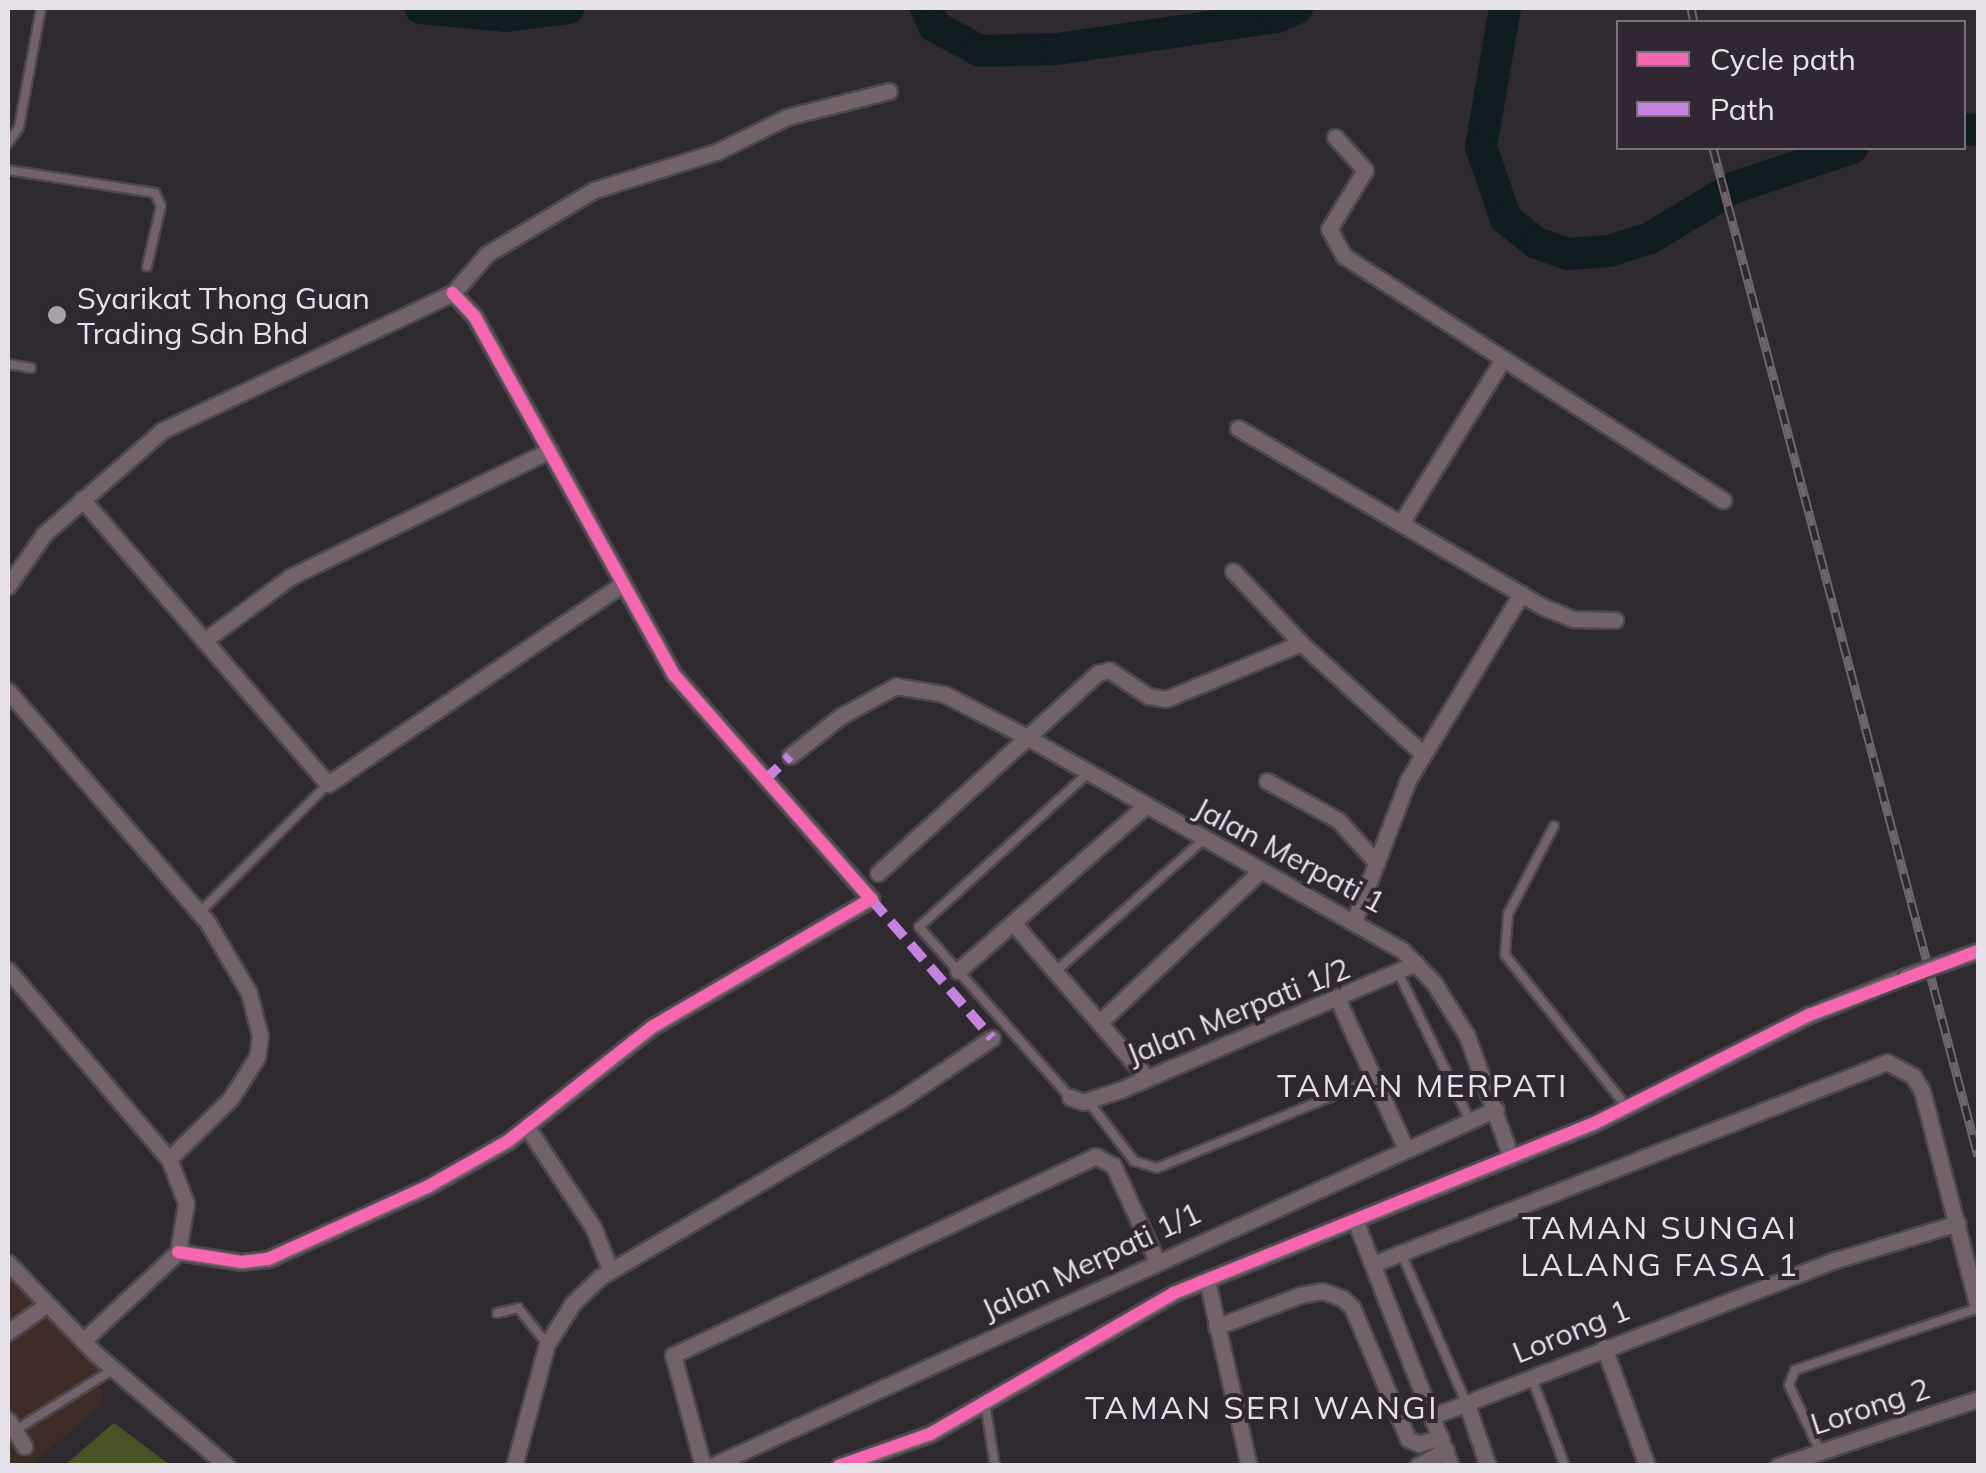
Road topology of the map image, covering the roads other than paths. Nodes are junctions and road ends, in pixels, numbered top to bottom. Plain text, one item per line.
1 (41, 8) edge
2 (889, 91) dead end
3 (1334, 137) dead end
4 (8, 143) edge
5 (8, 170) edge
6 (147, 266) dead end
7 (452, 293) junction
8 (1503, 359) junction
9 (8, 364) edge
10 (31, 368) dead end
11 (1238, 428) dead end
12 (550, 450) junction
13 (82, 498) junction
14 (1723, 500) dead end
15 (1401, 523) junction
16 (1233, 570) dead end
17 (8, 586) edge
18 (619, 586) junction
19 (1521, 594) junction
20 (1615, 620) dead end
21 (204, 640) junction
22 (1301, 644) junction
23 (8, 691) edge
24 (1025, 736) junction
25 (1422, 752) junction
26 (790, 756) dead end
27 (1087, 774) junction
28 (1267, 782) dead end
29 (328, 784) junction
30 (1143, 808) junction
31 (1554, 826) dead end
32 (1204, 840) junction
33 (1377, 862) junction
34 (1260, 871) junction
35 (878, 872) dead end
36 (198, 913) junction
37 (1354, 921) junction
38 (1014, 924) junction
39 (1978, 951) edge
40 (1416, 962) junction
41 (8, 970) edge
42 (958, 971) junction
43 (1056, 971) junction
44 (1399, 974) junction
45 (1338, 1000) junction
46 (1100, 1022) junction
47 (992, 1038) dead end
48 (1147, 1078) junction
49 (1374, 1079) junction
50 (1078, 1099) junction
51 (1628, 1108) junction
52 (1496, 1110) junction
53 (1469, 1119) junction
54 (527, 1127) junction
55 (1405, 1147) junction
56 (1511, 1157) junction
57 (169, 1159) junction
58 (1355, 1220) junction
59 (1958, 1223) junction
60 (178, 1252) junction
61 (1401, 1253) junction
62 (1157, 1261) junction
63 (8, 1263) edge
64 (1373, 1264) junction
65 (610, 1269) junction
66 (1207, 1280) junction
67 (46, 1304) junction
68 (1978, 1308) edge
69 (496, 1314) dead end
70 (1216, 1327) junction
71 (8, 1332) edge
72 (82, 1341) junction
73 (546, 1344) junction
74 (1604, 1347) junction
75 (113, 1369) junction
76 (1531, 1376) junction
77 (1978, 1399) edge
78 (1466, 1402) junction
79 (985, 1403) junction
80 (1433, 1416) junction
81 (11, 1425) edge
82 (24, 1446) dead end
83 (1446, 1451) edge
84 (1820, 1451) junction
85 (227, 1466) edge
86 (514, 1466) edge
87 (702, 1466) edge
88 (711, 1466) edge
89 (839, 1466) edge
90 (995, 1466) edge
91 (1249, 1466) edge
92 (1416, 1466) edge
93 (1488, 1466) edge
94 (1565, 1466) edge
95 (1647, 1466) edge
96 (1778, 1466) edge

1 - 4 lane
2 - 7 street
3 - 8 street
5 - 6 lane
7 - 12 street
7 - 13 street
8 - 14 street
8 - 15 street
9 - 10 lane
11 - 15 street
12 - 18 street
12 - 21 street
13 - 17 street
13 - 21 street
15 - 19 street
16 - 22 street
18 - 29 street
18 - 54 street
19 - 20 street
19 - 25 street
21 - 29 street
22 - 24 street
22 - 25 street
23 - 36 street
24 - 26 street, Jalan Merpati 1
24 - 27 street, Jalan Merpati 1
24 - 35 street
25 - 33 street
27 - 30 street, Jalan Merpati 1
27 - 42 lane
28 - 33 street
29 - 36 lane
30 - 32 street, Jalan Merpati 1
30 - 38 street
31 - 51 lane
32 - 34 street, Jalan Merpati 1
32 - 43 lane
33 - 37 street
34 - 37 street, Jalan Merpati 1
34 - 46 street
36 - 57 street
37 - 40 street, Jalan Merpati 1
38 - 42 street
38 - 43 street
39 - 51 street, bridge
40 - 44 street, Jalan Merpati 1/2
40 - 52 street, Jalan Merpati 1
41 - 57 street
42 - 50 lane
43 - 46 street
44 - 45 street, Jalan Merpati 1/2
44 - 53 lane
45 - 48 street, Jalan Merpati 1/2
45 - 49 street
46 - 48 street
47 - 65 street
48 - 50 street, Jalan Merpati 1/2
49 - 50 lane
49 - 55 street
51 - 56 street
52 - 53 street, Jalan Merpati 1/1
52 - 56 street, Jalan Merpati 1
53 - 55 street, Jalan Merpati 1/1
54 - 60 street
54 - 65 street
55 - 62 street, Jalan Merpati 1/1
56 - 58 street
57 - 60 street
58 - 64 street
58 - 66 street
59 - 61 street
59 - 68 street
59 - 74 street, Lorong 1
60 - 72 street
61 - 64 street
61 - 78 lane
62 - 87 street
62 - 88 street, Jalan Merpati 1/1
63 - 67 street
64 - 80 street
65 - 73 street
66 - 70 street
66 - 79 street
67 - 71 street
67 - 72 street
68 - 84 lane
69 - 73 lane
70 - 83 street
70 - 91 street
72 - 75 street
73 - 86 street
74 - 76 street, Lorong 1
74 - 95 street
75 - 81 lane
75 - 85 street
76 - 78 street, Lorong 1
76 - 94 lane
77 - 84 street, Lorong 2
78 - 80 street, Lorong 1
78 - 93 street
79 - 89 street
79 - 90 lane
80 - 83 street
81 - 82 street
83 - 92 street
84 - 96 street, Lorong 2

